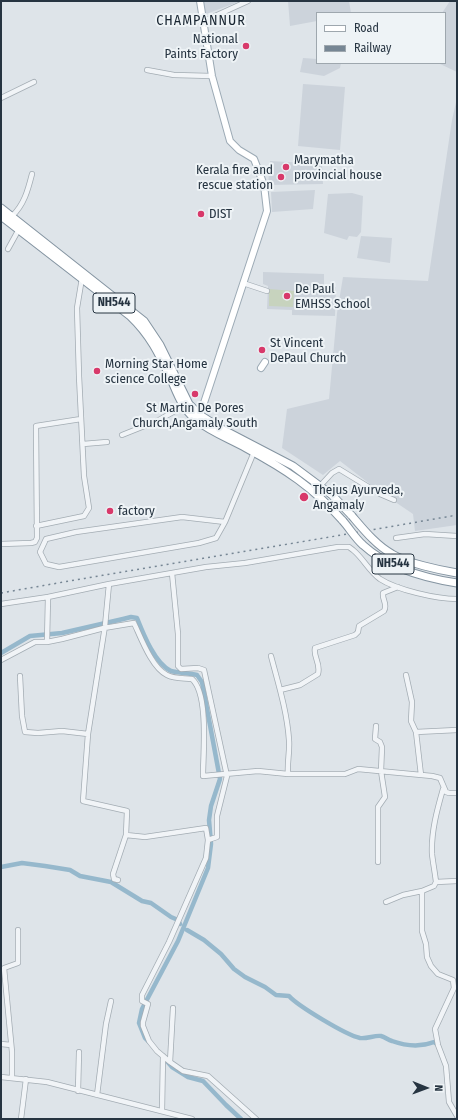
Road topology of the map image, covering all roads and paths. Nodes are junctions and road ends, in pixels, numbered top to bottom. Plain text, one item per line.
1 (200, 1) edge
2 (248, 1) edge
3 (204, 21) junction
4 (147, 70) dead end
5 (212, 76) junction
6 (34, 82) dead end
7 (1, 98) edge
8 (32, 174) dead end
9 (1, 208) edge
10 (1, 216) edge
11 (12, 216) junction
12 (19, 229) junction
13 (8, 249) dead end
14 (82, 278) junction
15 (243, 283) junction
16 (267, 291) dead end
17 (264, 362) dead end
18 (261, 368) dead end
19 (184, 406) junction
20 (198, 417) junction
21 (81, 419) junction
22 (122, 435) dead end
23 (107, 442) dead end
24 (83, 444) junction
25 (254, 452) junction
26 (320, 486) junction
27 (332, 495) junction
28 (394, 500) dead end
29 (325, 501) junction
30 (225, 522) junction
31 (36, 526) junction
32 (457, 536) edge
33 (396, 538) dead end
34 (1, 544) edge
35 (457, 573) edge
36 (172, 574) junction
37 (457, 583) edge
38 (109, 584) junction
39 (398, 587) junction
40 (48, 597) junction
41 (457, 599) edge
42 (1, 604) edge
43 (104, 627) junction
44 (47, 642) junction
45 (271, 656) dead end
46 (1, 660) edge
47 (406, 675) dead end
48 (20, 676) dead end
49 (280, 690) junction
50 (376, 726) dead end
51 (457, 730) edge
52 (416, 732) junction
53 (88, 734) junction
54 (381, 771) junction
55 (288, 774) junction
56 (226, 775) junction
57 (421, 775) junction
58 (443, 789) junction
59 (457, 793) edge
60 (126, 835) junction
61 (211, 839) junction
62 (378, 862) dead end
63 (118, 880) dead end
64 (457, 881) edge
65 (436, 882) junction
66 (422, 890) junction
67 (386, 902) dead end
68 (18, 930) dead end
69 (7, 999) junction
70 (1, 1000) edge
71 (111, 1001) dead end
72 (173, 1008) dead end
73 (1, 1044) edge
74 (11, 1045) junction
75 (79, 1052) dead end
76 (163, 1056) junction
77 (170, 1062) junction
78 (1, 1077) edge
79 (12, 1078) junction
80 (26, 1079) junction
81 (78, 1091) junction
82 (97, 1095) junction
83 (162, 1111) junction
84 (457, 1116) edge
85 (21, 1119) edge
86 (192, 1119) edge
87 (256, 1119) edge

1 - 3 main road
2 - 3 street
3 - 5 main road
4 - 5 street
5 - 15 main road
6 - 7 street
8 - 11 street
9 - 11 highway, NH544
10 - 12 highway, NH544
11 - 20 highway, NH544
12 - 13 street
12 - 14 highway, NH544
14 - 19 highway, NH544
14 - 21 street
15 - 16 street
15 - 20 main road
17 - 18 main road
19 - 20 highway, NH544
19 - 22 street
20 - 25 highway, NH544
20 - 26 highway, NH544
21 - 24 street
21 - 31 street
23 - 24 street
24 - 31 street
25 - 29 highway, NH544
25 - 30 street
26 - 27 highway, NH544
26 - 28 street
27 - 29 highway
27 - 35 highway, NH544, bridge
29 - 37 highway, NH544, bridge
30 - 30 street
31 - 34 street
32 - 33 street
36 - 38 street
36 - 39 street
36 - 56 street
38 - 40 street
38 - 43 street
39 - 41 street
39 - 49 street
40 - 42 street
40 - 44 street
43 - 44 street
43 - 53 street
43 - 56 street
44 - 46 street
45 - 49 street
47 - 52 street
48 - 53 street
49 - 55 street
50 - 54 street
51 - 52 street
52 - 57 street
53 - 60 street
54 - 55 street
54 - 57 street
54 - 62 street
55 - 56 street
56 - 61 street
57 - 58 street
58 - 59 street
58 - 65 street
60 - 61 street
60 - 63 street
61 - 76 street
64 - 65 street
65 - 66 street
66 - 67 street
66 - 84 street
68 - 69 street
69 - 70 street
69 - 74 street
71 - 82 street
72 - 77 street
73 - 74 street
74 - 79 street
75 - 81 street
76 - 77 street
76 - 83 street
77 - 87 street
78 - 79 street
79 - 80 street
80 - 81 street
80 - 85 street
81 - 82 street
82 - 83 street
83 - 86 street

